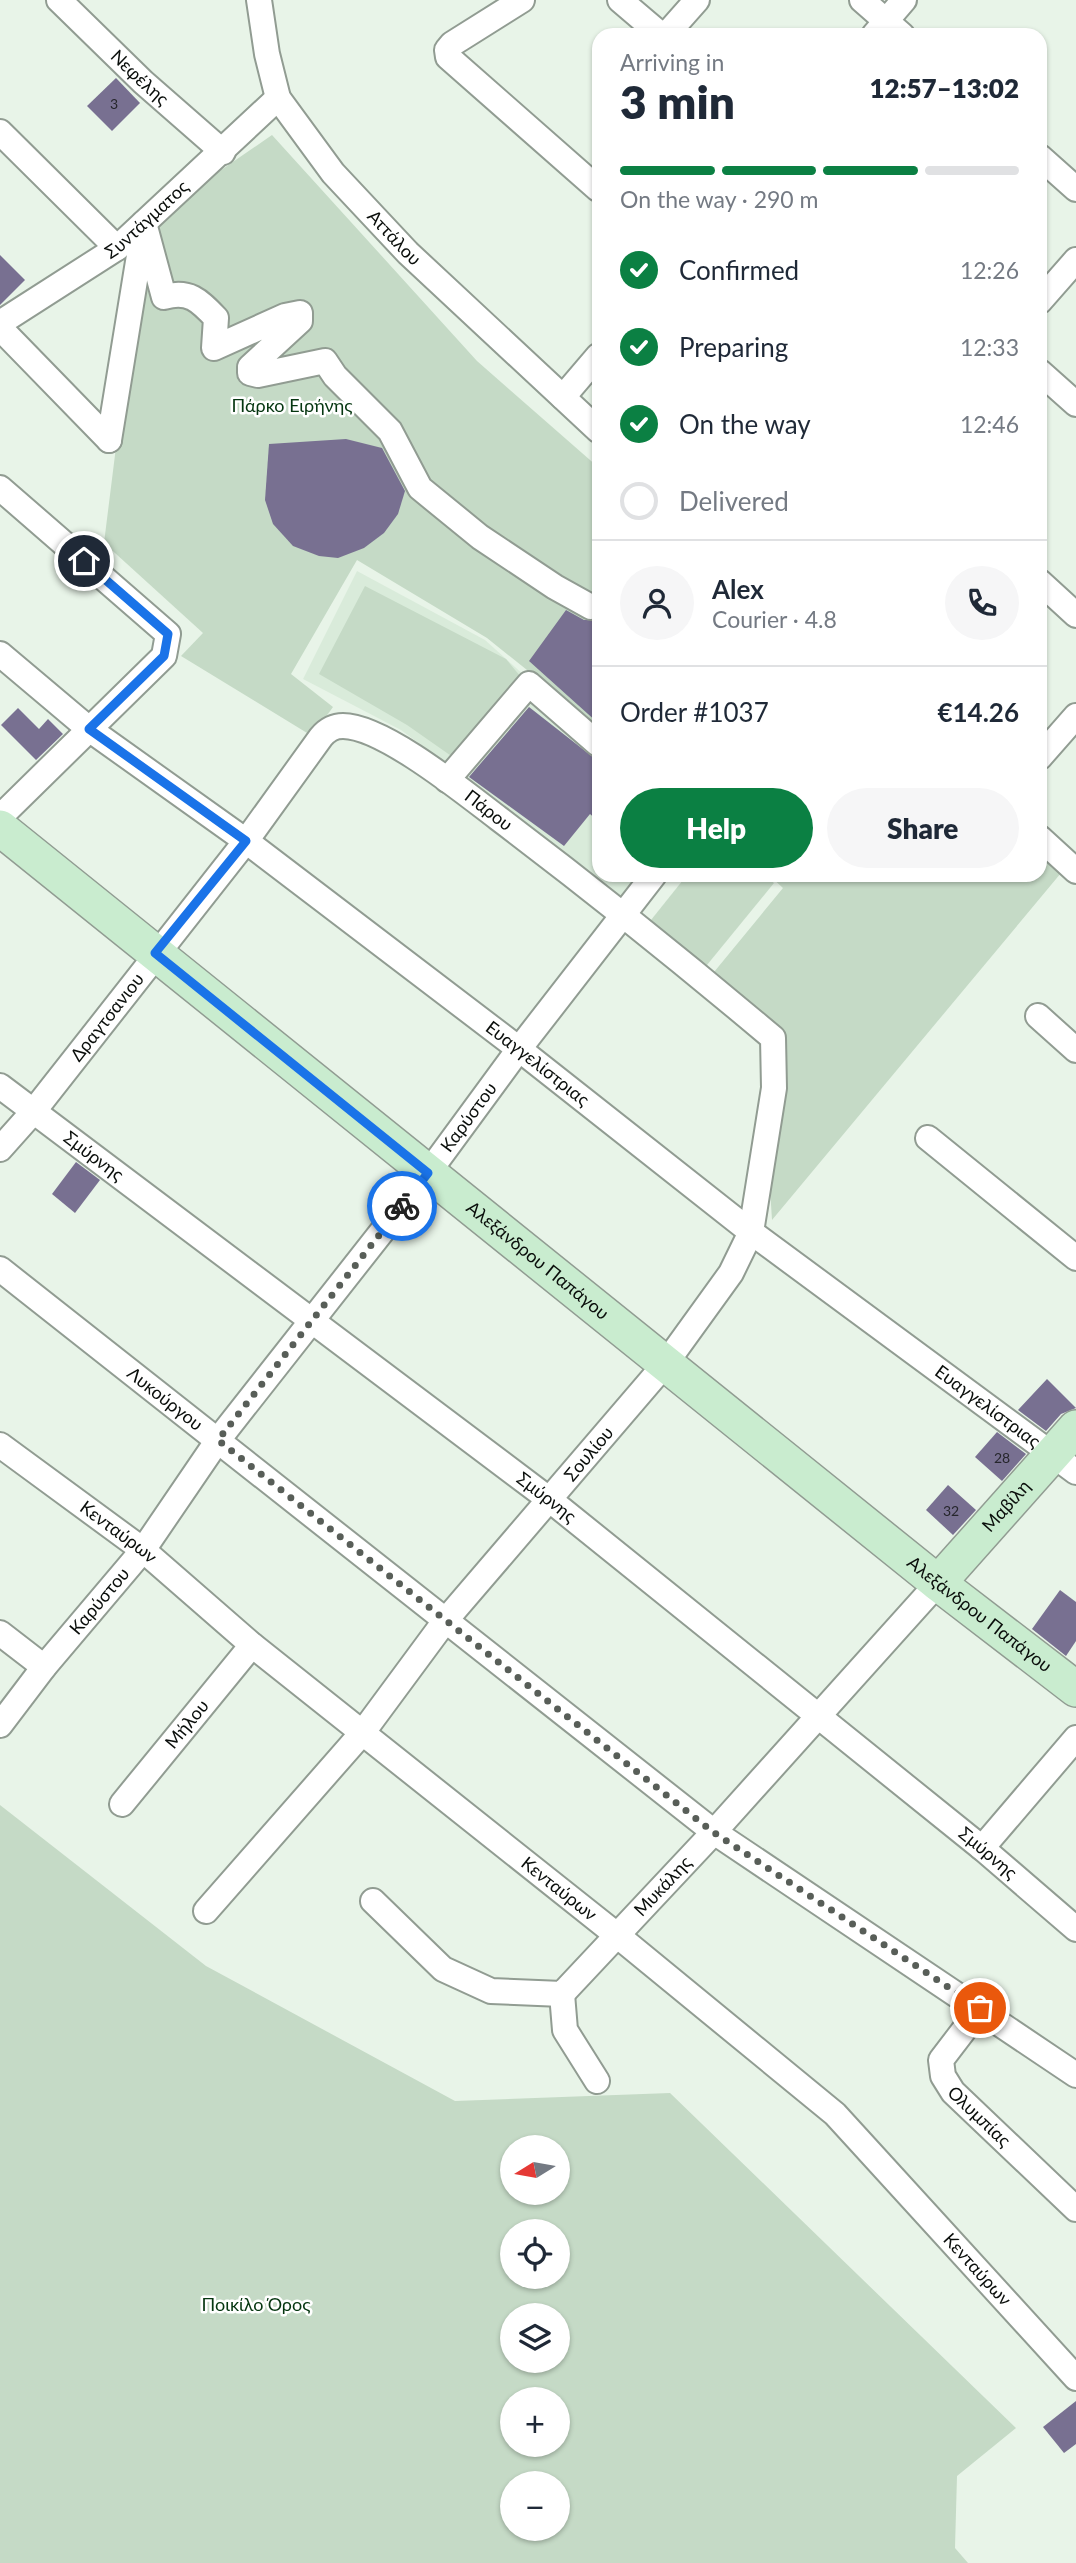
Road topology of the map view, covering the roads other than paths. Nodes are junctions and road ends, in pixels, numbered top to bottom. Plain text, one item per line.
1 (59, 0) edge
2 (259, 0) edge
3 (522, 0) edge
4 (620, 0) edge
5 (697, 0) edge
6 (862, 0) edge
7 (904, 0) edge
8 (653, 28) edge
9 (672, 28) edge
10 (885, 28) edge
11 (888, 28) edge
12 (278, 98) junction
13 (0, 132) edge
14 (223, 152) junction
15 (1047, 163) edge
16 (592, 184) edge
17 (1076, 189) edge
18 (144, 223) junction
19 (117, 248) junction
20 (1076, 260) edge
21 (1047, 293) edge
22 (0, 323) edge
23 (0, 328) edge
24 (592, 363) edge
25 (1047, 378) edge
26 (563, 397) junction
27 (1076, 404) edge
28 (592, 424) edge
29 (0, 488) edge
30 (1047, 588) edge
31 (591, 607) dead end
32 (1076, 615) edge
33 (0, 654) edge
34 (1076, 716) edge
35 (344, 726) joint
36 (89, 729) junction
37 (592, 739) edge
38 (1047, 749) edge
39 (447, 780) junction
40 (0, 817) edge
41 (0, 828) edge
42 (246, 841) junction
43 (1047, 844) edge
44 (1076, 871) edge
45 (648, 882) edge
46 (623, 912) junction
47 (155, 953) junction
48 (1038, 1016) dead end
49 (772, 1038) joint
50 (519, 1049) junction
51 (1076, 1050) edge
52 (0, 1086) edge
53 (33, 1112) junction
54 (928, 1138) dead end
55 (0, 1149) edge
56 (428, 1173) junction
57 (751, 1232) junction
58 (1076, 1258) edge
59 (0, 1269) edge
60 (312, 1322) junction
61 (666, 1363) junction
62 (1076, 1428) edge
63 (218, 1440) junction
64 (0, 1445) edge
65 (1064, 1463) edge
66 (550, 1500) junction
67 (143, 1550) junction
68 (938, 1583) junction
69 (446, 1621) junction
70 (0, 1633) edge
71 (251, 1645) junction
72 (44, 1667) junction
73 (1076, 1689) edge
74 (819, 1716) junction
75 (0, 1725) edge
76 (363, 1732) junction
77 (1076, 1738) edge
78 (122, 1804) dead end
79 (713, 1832) junction
80 (982, 1848) junction
81 (373, 1900) dead end
82 (206, 1911) dead end
83 (1076, 1929) edge
84 (618, 1936) junction
85 (562, 1994) junction
86 (980, 2008) junction
87 (1076, 2076) edge
88 (597, 2081) dead end
89 (1076, 2209) edge
90 (1076, 2378) edge

1 - 14 street, Νεφέλης
2 - 12 street, Αττάλου
3 - 16 street
4 - 8 street
5 - 9 street
6 - 10 street
7 - 11 street
12 - 14 street, Συντάγματος
12 - 26 street, Αττάλου
13 - 19 street
14 - 18 street, Συντάγματος
15 - 17 street
18 - 19 street, Συντάγματος
18 - 23 street
18 - 31 street
19 - 22 street, Συντάγματος
20 - 21 street
24 - 26 street
25 - 27 street
26 - 28 street, Αττάλου
29 - 36 street
30 - 32 street
33 - 36 street, Ευαγγελίστριας
34 - 38 street
35 - 39 street, Πάρου
35 - 42 street, Δραγτσανιου
36 - 40 street
36 - 42 street, Ευαγγελίστριας
37 - 39 street
39 - 46 street, Πάρου
41 - 47 street, Αλεξάνδρου Παπάγου
42 - 47 street, Δραγτσανιου
42 - 50 street, Ευαγγελίστριας
43 - 44 street
45 - 46 street, Καρύστου
46 - 49 street, Πάρου
46 - 50 street, Καρύστου
47 - 53 street, Δραγτσανιου
47 - 56 street, Αλεξάνδρου Παπάγου
48 - 51 street
49 - 57 street, Σουλίου
50 - 56 street, Καρύστου
50 - 57 street, Ευαγγελίστριας
52 - 53 street, Σμύρνης
53 - 55 street, Δραγτσανιου
53 - 60 street, Σμύρνης
54 - 58 street
56 - 60 street, Καρύστου
56 - 61 street, Αλεξάνδρου Παπάγου
57 - 61 street, Σουλίου
57 - 65 street, Ευαγγελίστριας
59 - 63 street, Λυκούργου
60 - 63 street, Καρύστου
60 - 66 street, Σμύρνης
61 - 66 street, Σουλίου
61 - 68 street, Αλεξάνδρου Παπάγου
62 - 65 street, Μαβίλη
63 - 67 street, Καρύστου
63 - 69 street, Λυκούργου
64 - 67 street, Κενταύρων
65 - 68 street, Μαβίλη
66 - 69 street, Σουλίου
66 - 74 street, Σμύρνης
67 - 71 street, Κενταύρων
67 - 72 street, Καρύστου
68 - 73 street, Αλεξάνδρου Παπάγου
68 - 74 street, Μυκάλης
69 - 76 street, Σουλίου
69 - 79 street, Λυκούργου
70 - 72 street
71 - 76 street, Κενταύρων
71 - 78 street, Μήλου
72 - 75 street, Καρύστου
74 - 79 street, Μυκάλης
74 - 80 street, Σμύρνης
76 - 82 street, Σουλίου
76 - 84 street, Κενταύρων
77 - 80 street
79 - 84 street, Μυκάλης
79 - 86 street, Λυκούργου
80 - 83 street, Σμύρνης
81 - 85 street
84 - 85 street, Μυκάλης
84 - 90 street, Κενταύρων
85 - 88 street
86 - 87 street, Λυκούργου
86 - 89 street, Ολυμπίας

